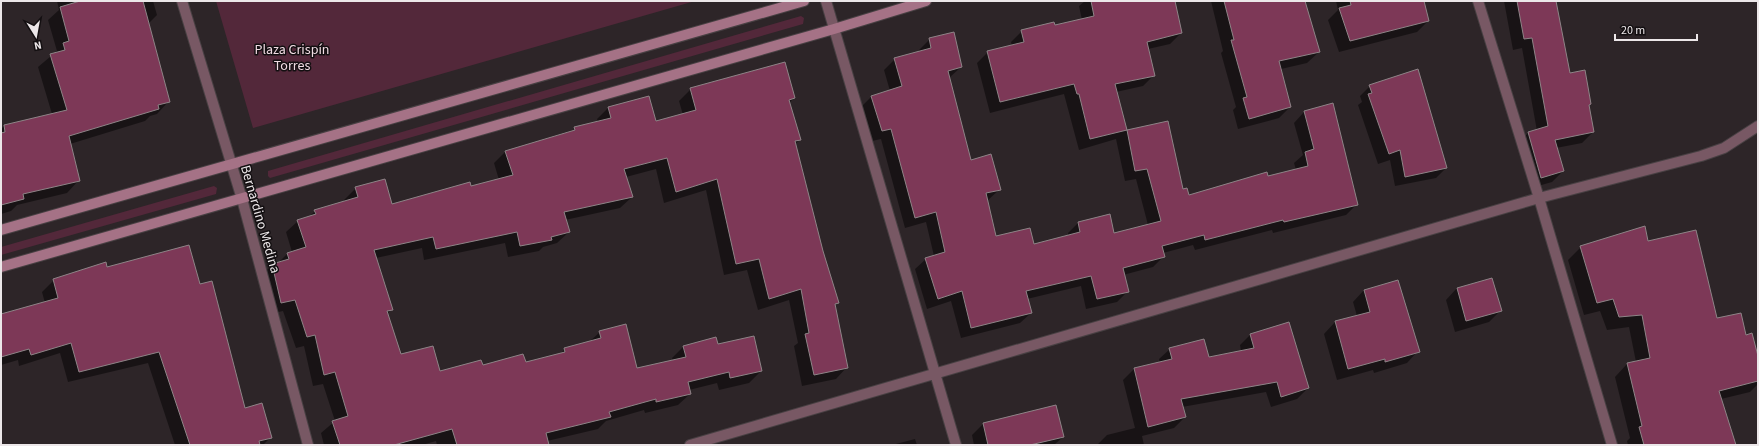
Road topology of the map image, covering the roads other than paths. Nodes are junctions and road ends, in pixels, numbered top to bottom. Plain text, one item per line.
1 (182, 1) edge
2 (804, 1) edge
3 (826, 1) edge
4 (926, 1) edge
5 (1478, 1) edge
6 (834, 29) junction
7 (1758, 126) edge
8 (232, 164) junction
9 (242, 198) junction
10 (1539, 198) junction
11 (1, 230) edge
12 (1, 267) edge
13 (935, 374) junction
14 (308, 445) edge
15 (690, 445) edge
16 (956, 445) edge
17 (1612, 445) edge

1 - 8 street, Bernardino Medina
2 - 8 street
3 - 6 street
4 - 6 street
5 - 10 street
6 - 9 street
6 - 13 street
7 - 10 street
8 - 9 street, Bernardino Medina
8 - 11 street
9 - 12 street
9 - 14 street, Bernardino Medina
10 - 13 street
10 - 17 street
13 - 15 street
13 - 16 street

